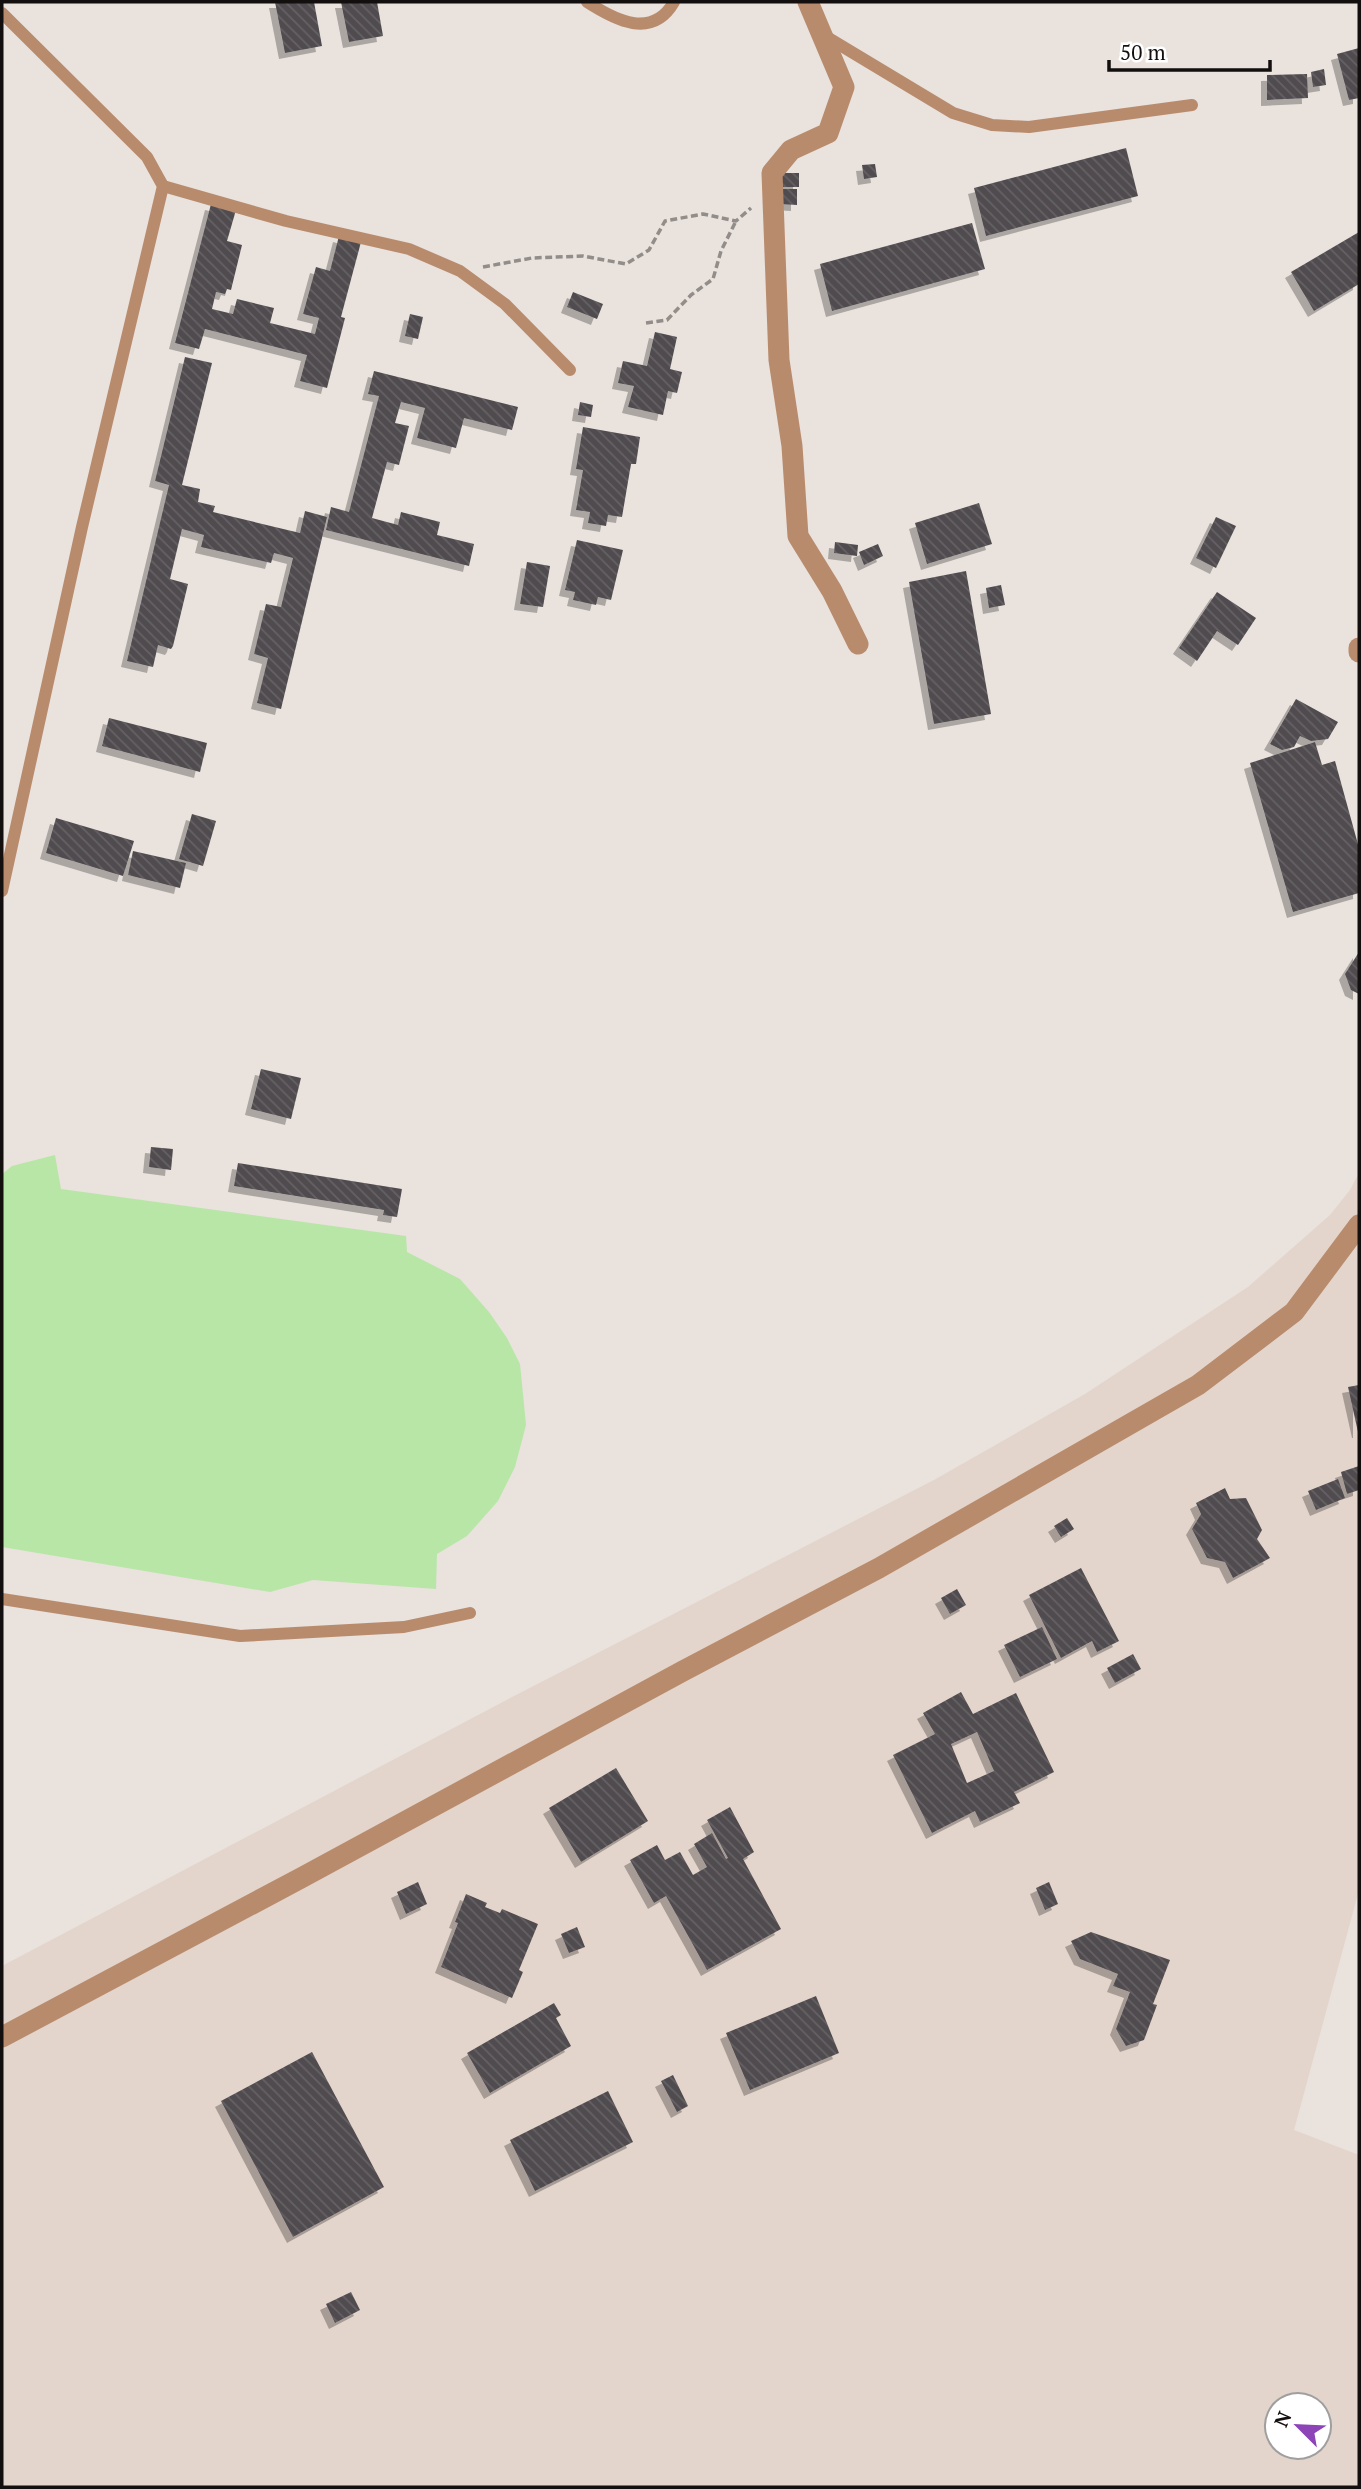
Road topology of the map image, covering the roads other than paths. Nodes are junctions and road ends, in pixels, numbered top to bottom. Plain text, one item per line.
1 (587, 2) edge
2 (674, 2) edge
3 (808, 2) edge
4 (2, 13) edge
5 (821, 34) junction
6 (1192, 105) dead end
7 (163, 186) junction
8 (570, 370) dead end
9 (858, 645) dead end
10 (2, 891) edge
11 (1359, 1225) edge
12 (2, 1599) edge
13 (470, 1613) dead end
14 (2, 2037) edge

1 - 2 lane
3 - 5 street
4 - 7 lane
5 - 6 lane
5 - 9 street
7 - 8 lane
7 - 10 lane
11 - 14 street
12 - 13 lane

